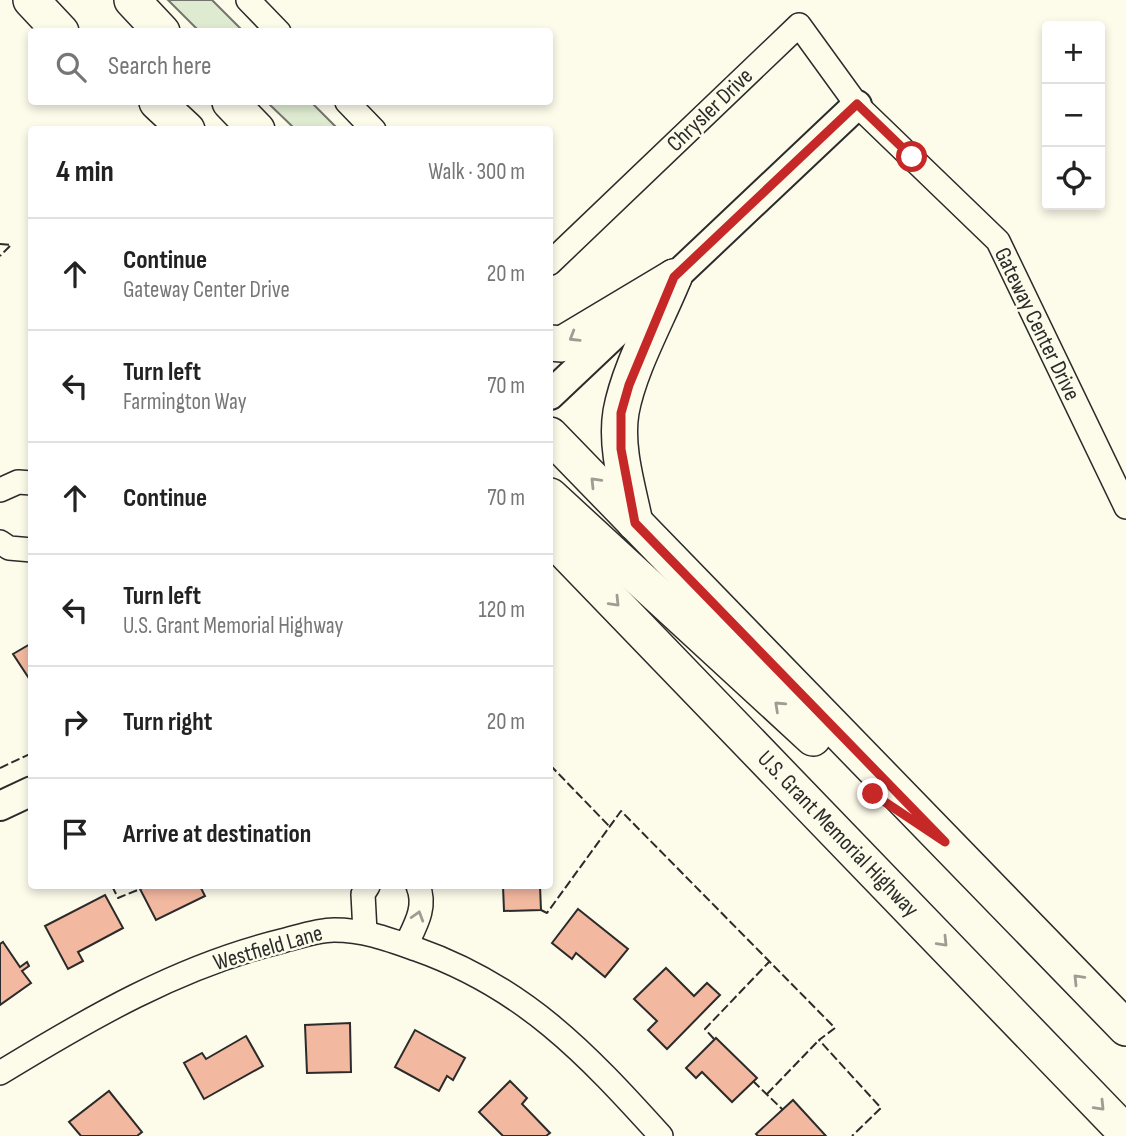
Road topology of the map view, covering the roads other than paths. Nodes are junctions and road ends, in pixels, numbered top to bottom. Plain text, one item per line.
1 (31, 0) edge
2 (132, 0) edge
3 (248, 0) edge
4 (57, 28) edge
5 (158, 28) edge
6 (275, 28) edge
7 (857, 104) junction
8 (131, 105) edge
9 (159, 105) edge
10 (233, 105) edge
11 (350, 105) edge
12 (151, 126) edge
13 (183, 126) edge
14 (253, 126) edge
15 (370, 126) edge
16 (553, 260) edge
17 (674, 277) junction
18 (553, 343) edge
19 (553, 393) edge
20 (553, 438) edge
21 (28, 483) edge
22 (0, 491) edge
23 (553, 499) edge
24 (1126, 507) edge
25 (635, 523) junction
26 (553, 541) edge
27 (0, 542) edge
28 (28, 550) edge
29 (565, 560) edge
30 (28, 793) edge
31 (0, 806) edge
32 (945, 842) junction
33 (366, 889) edge
34 (419, 889) edge
35 (365, 932) junction
36 (407, 946) junction
37 (1126, 1028) edge
38 (0, 1073) edge
39 (1126, 1133) edge
40 (661, 1136) edge

1 - 4 main road
2 - 5 main road
3 - 6 street
7 - 16 street, Chrysler Drive
7 - 17 street
7 - 24 street, Gateway Center Drive
8 - 12 main road
9 - 13 main road
10 - 14 main road
11 - 15 street
17 -> 18 main road
17 - 19 street
17 - 25 main road
25 -> 20 main road
21 - 22 street
32 -> 23 main road
25 - 32 main road
26 - 29 main road, U.S. Grant Memorial Highway
27 - 28 street
29 -> 39 main road, U.S. Grant Memorial Highway
30 - 31 street
37 -> 32 main road
33 - 35 street
36 -> 34 street
35 - 36 street, Westfield Lane
35 - 38 street, Westfield Lane
36 - 40 street, Westfield Lane

